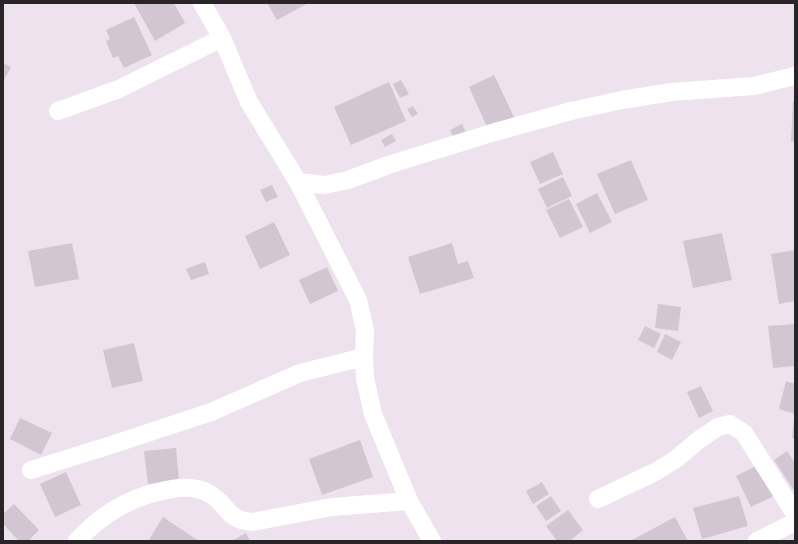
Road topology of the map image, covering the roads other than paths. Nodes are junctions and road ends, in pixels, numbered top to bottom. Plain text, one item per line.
1 (202, 3) edge
2 (222, 38) junction
3 (795, 76) edge
4 (58, 110) dead end
5 (298, 182) junction
6 (364, 357) junction
7 (31, 470) dead end
8 (598, 499) dead end
9 (409, 501) junction
10 (795, 514) edge
11 (795, 522) edge
12 (795, 530) edge
13 (77, 541) edge
14 (432, 541) edge
15 (758, 541) edge
16 (791, 541) edge

1 - 2 street
2 - 4 street
2 - 5 street
3 - 5 street
5 - 6 street
6 - 7 street
6 - 9 street
8 - 10 street
9 - 13 street
9 - 14 street
11 - 15 street
12 - 16 street

